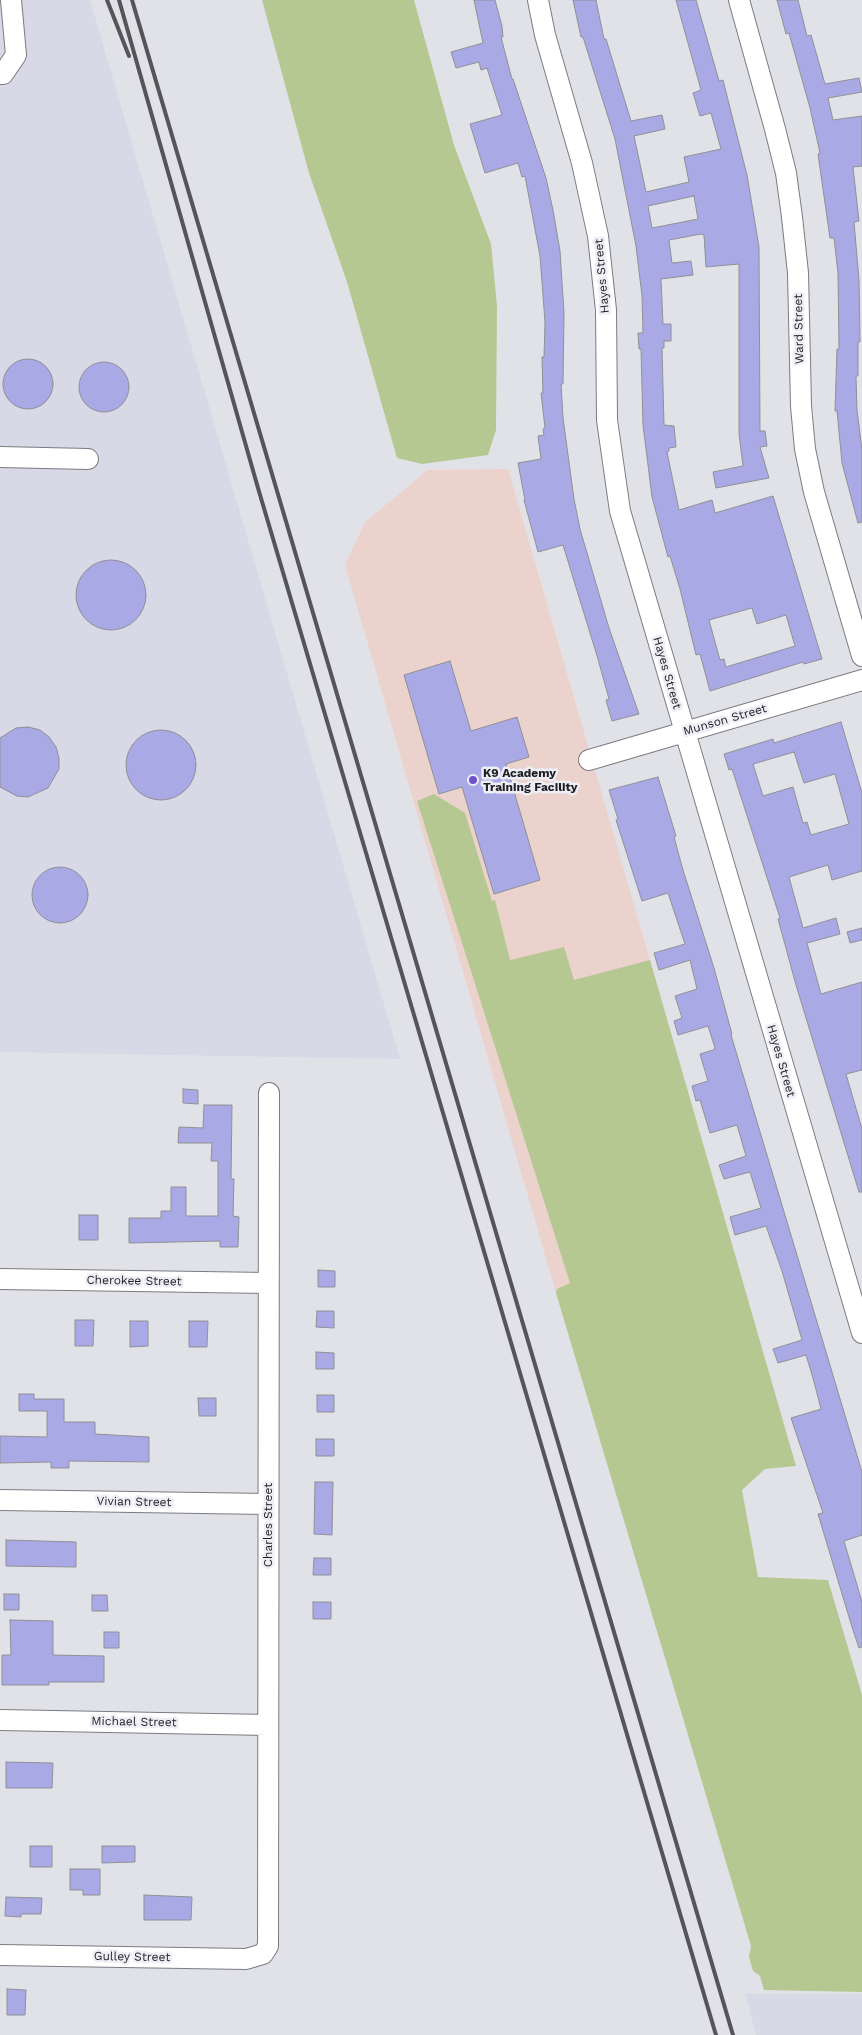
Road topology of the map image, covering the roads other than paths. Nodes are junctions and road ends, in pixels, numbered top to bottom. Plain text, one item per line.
1 (11, 0) edge
2 (538, 0) edge
3 (739, 0) edge
4 (0, 74) edge
5 (0, 457) edge
6 (88, 459) dead end
7 (862, 656) edge
8 (862, 680) edge
9 (684, 732) junction
10 (589, 760) dead end
11 (269, 1093) dead end
12 (0, 1279) edge
13 (268, 1284) junction
14 (862, 1333) edge
15 (0, 1500) edge
16 (268, 1504) junction
17 (0, 1720) edge
18 (268, 1725) junction
19 (263, 1954) joint
20 (0, 1955) edge

1 - 4 street
2 - 9 street, Hayes Street
3 - 7 street, Ward Street
5 - 6 street
8 - 9 street, Munson Street
9 - 10 street, Munson Street
9 - 14 street, Hayes Street
11 - 13 street, Charles Street
12 - 13 street, Cherokee Street
13 - 16 street, Charles Street
15 - 16 street, Vivian Street
16 - 18 street, Charles Street
17 - 18 street, Michael Street
18 - 19 street, Charles Street
19 - 20 street, Gulley Street

